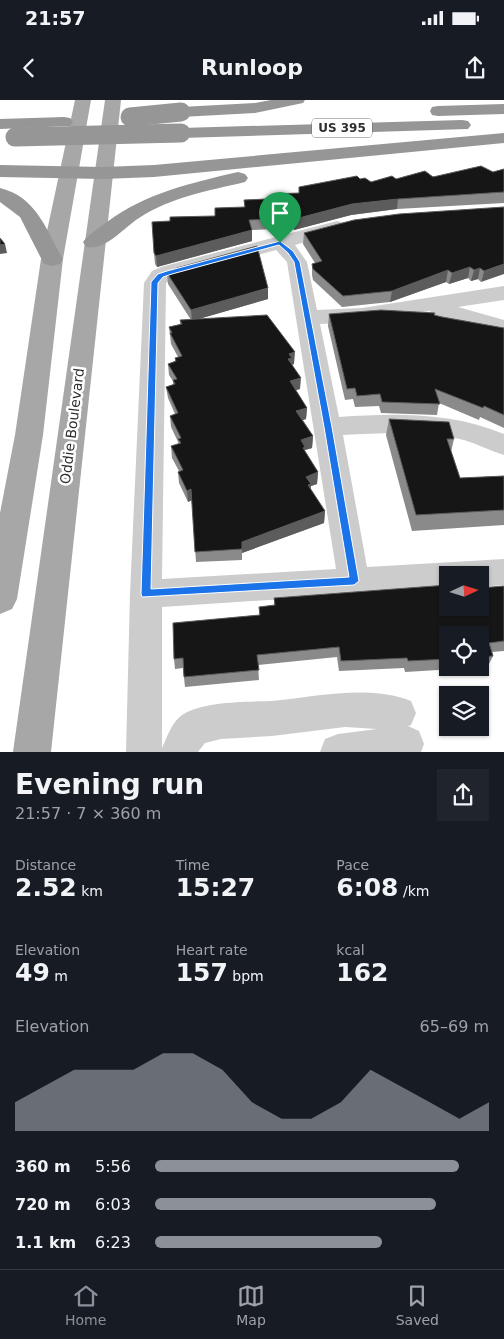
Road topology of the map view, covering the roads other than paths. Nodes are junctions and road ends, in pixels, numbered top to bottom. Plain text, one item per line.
1 (83, 100) edge
2 (113, 100) edge
3 (298, 100) edge
4 (504, 109) edge
5 (181, 121) junction
6 (504, 123) edge
7 (0, 124) edge
8 (12, 133) edge
9 (504, 138) edge
10 (357, 151) junction
11 (0, 171) edge
12 (71, 172) junction
13 (103, 173) junction
14 (0, 194) edge
15 (359, 221) edge
16 (94, 242) junction
17 (280, 243) junction
18 (52, 259) junction
19 (504, 294) edge
20 (429, 306) junction
21 (308, 318) junction
22 (504, 327) edge
23 (328, 427) junction
24 (504, 445) edge
25 (504, 572) edge
26 (489, 573) edge
27 (439, 576) edge
28 (354, 581) junction
29 (146, 594) junction
30 (0, 599) edge
31 (32, 752) edge
32 (144, 752) edge
33 (179, 752) edge
34 (338, 752) edge

1 - 12 main road
2 - 13 main road, Oddie Boulevard
3 - 5 highway
4 - 5 highway, US 395
5 - 6 highway, US 395
5 - 8 highway, US 395, bridge
5 - 8 highway, US 395, bridge
7 - 8 highway, US 395
9 - 10 highway
10 - 13 highway
10 - 16 highway
11 - 12 highway
12 - 13 highway
12 - 18 main road
13 - 16 main road, Oddie Boulevard
14 - 18 highway
15 - 17 lane
16 - 31 main road, Oddie Boulevard
17 - 21 lane
17 - 29 lane
18 - 30 main road
19 - 20 lane
20 - 21 lane
20 - 22 lane
21 - 23 lane
23 - 24 lane
23 - 28 lane
25 - 26 lane
27 - 28 lane
28 - 29 lane
29 - 32 lane
33 - 34 lane

